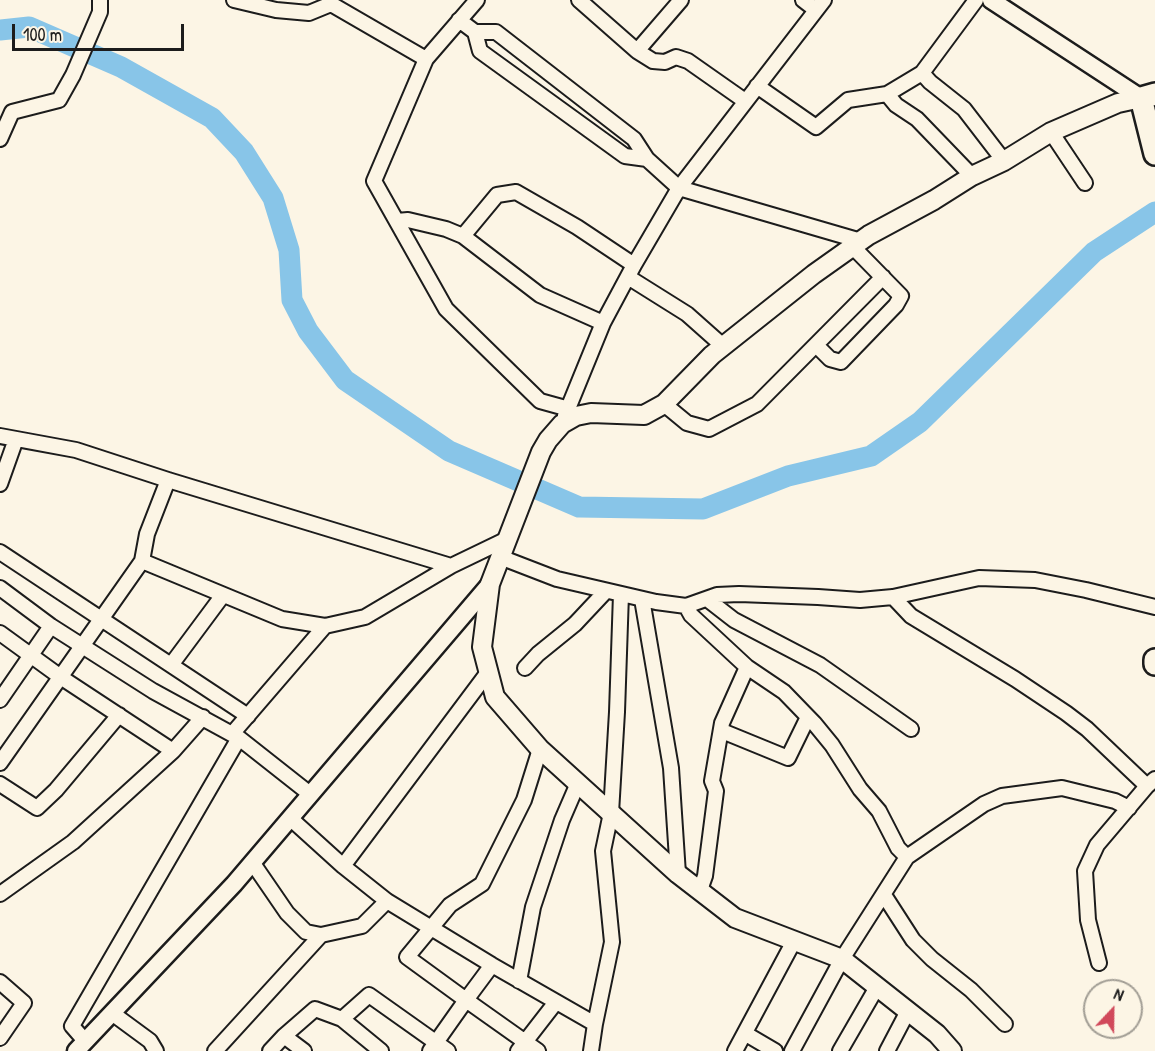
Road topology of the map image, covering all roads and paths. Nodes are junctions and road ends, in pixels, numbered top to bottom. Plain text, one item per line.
1 (234, 0) edge
2 (477, 0) edge
3 (579, 0) edge
4 (681, 0) edge
5 (803, 0) edge
6 (975, 0) edge
7 (991, 0) edge
8 (332, 2) edge
9 (820, 5) edge
10 (100, 6) edge
11 (459, 20) junction
12 (475, 32) junction
13 (637, 51) junction
14 (426, 58) junction
15 (922, 73) junction
16 (757, 86) junction
17 (887, 94) junction
18 (1148, 96) edge
19 (745, 101) junction
20 (1051, 132) junction
21 (0, 139) edge
22 (1155, 154) edge
23 (647, 159) junction
24 (1004, 161) junction
25 (972, 176) junction
26 (1085, 183) dead end
27 (679, 188) junction
28 (397, 220) junction
29 (463, 236) junction
30 (857, 244) junction
31 (631, 271) junction
32 (882, 278) junction
33 (603, 323) junction
34 (816, 345) junction
35 (723, 346) junction
36 (664, 404) junction
37 (565, 417) junction
38 (0, 436) edge
39 (16, 439) junction
40 (168, 480) junction
41 (0, 483) edge
42 (510, 530) junction
43 (0, 552) edge
44 (500, 557) junction
45 (142, 561) junction
46 (451, 566) junction
47 (490, 584) junction
48 (0, 588) edge
49 (606, 591) junction
50 (621, 594) junction
51 (223, 595) junction
52 (893, 597) junction
53 (642, 599) junction
54 (707, 599) junction
55 (686, 606) junction
56 (1155, 607) edge
57 (102, 621) junction
58 (51, 626) junction
59 (325, 627) junction
60 (0, 633) edge
61 (83, 646) junction
62 (32, 656) junction
63 (171, 665) junction
64 (747, 667) junction
65 (525, 668) dead end
66 (489, 671) junction
67 (62, 678) junction
68 (0, 700) edge
69 (119, 715) junction
70 (248, 716) junction
71 (203, 717) junction
72 (808, 717) junction
73 (911, 729) dead end
74 (722, 731) junction
75 (236, 736) junction
76 (540, 749) junction
77 (173, 752) junction
78 (0, 763) edge
79 (578, 783) junction
80 (1151, 783) edge
81 (0, 784) edge
82 (310, 794) junction
83 (1129, 808) junction
84 (611, 813) junction
85 (290, 818) junction
86 (907, 857) junction
87 (252, 862) junction
88 (343, 866) junction
89 (678, 874) junction
90 (700, 890) junction
91 (0, 894) edge
92 (884, 895) junction
93 (387, 901) junction
94 (432, 927) junction
95 (321, 935) junction
96 (794, 941) junction
97 (842, 959) junction
98 (1099, 963) dead end
99 (492, 965) junction
100 (519, 981) junction
101 (0, 982) edge
102 (877, 987) junction
103 (466, 1000) junction
104 (556, 1002) junction
105 (114, 1011) junction
106 (908, 1011) junction
107 (342, 1019) junction
108 (595, 1024) junction
109 (1005, 1024) dead end
110 (746, 1034) junction
111 (284, 1036) junction
112 (0, 1038) edge
113 (80, 1046) edge
114 (521, 1046) edge
115 (433, 1047) edge
116 (944, 1048) edge
117 (156, 1051) edge
118 (215, 1051) edge
119 (270, 1051) edge
120 (304, 1051) edge
121 (381, 1051) edge
122 (448, 1051) edge
123 (538, 1051) edge
124 (591, 1051) edge
125 (735, 1051) edge
126 (775, 1051) edge
127 (792, 1051) edge
128 (840, 1051) edge
129 (886, 1051) edge

1 - 8 street
2 - 11 street
3 - 13 street
4 - 13 street
5 - 9 street
6 - 15 street
7 - 18 street
8 - 14 street
9 - 16 street
10 - 21 street
11 - 12 street
11 - 14 street
12 - 23 street
12 - 23 street
13 - 19 street
14 - 28 street
15 - 17 street
15 - 24 street
16 - 17 street
16 - 19 street
17 - 25 street
18 - 20 main road
18 - 22 highway
19 - 27 street
20 - 24 main road
20 - 26 street
23 - 27 street
24 - 25 main road
25 - 30 main road
27 - 30 street
27 - 31 street
28 - 29 street
28 - 37 street
29 - 31 street
29 - 33 street
30 - 32 street
30 - 35 main road
31 - 33 street
31 - 35 street
32 - 34 street
32 - 34 street
33 - 37 street
34 - 36 street
35 - 36 main road
36 - 37 main road
37 - 42 main road
38 - 39 street
39 - 40 street
39 - 41 street
40 - 45 street
40 - 46 street
42 - 44 main road
42 - 46 street
43 - 57 street
44 - 47 main road
44 - 49 street
45 - 51 street
45 - 57 street
46 - 59 street
47 - 66 main road
47 - 82 street
48 - 58 street
49 - 50 street
49 - 65 street
50 - 53 street
50 - 84 street
51 - 59 street
51 - 63 street
52 - 54 street
52 - 56 street
52 - 80 street
53 - 55 street
53 - 89 street
54 - 55 street
54 - 73 street
55 - 64 street
57 - 61 street
57 - 63 street
58 - 61 street
58 - 62 street
59 - 70 street
60 - 62 street
61 - 67 street
61 - 71 street
62 - 67 street
62 - 68 street
63 - 70 street
64 - 72 street
64 - 74 street
66 - 76 main road
66 - 88 street
67 - 69 street
67 - 78 street
69 - 77 street
69 - 81 street
70 - 75 street
71 - 75 street
71 - 77 street
72 - 74 street
72 - 86 street
74 - 90 street
75 - 82 street
75 - 113 street
76 - 79 main road
76 - 94 street
77 - 91 street
79 - 84 main road
79 - 100 street
80 - 83 street
82 - 85 street
83 - 86 street
83 - 98 street
84 - 89 main road
84 - 108 street
85 - 87 street
85 - 88 street
86 - 92 street
87 - 95 street
87 - 105 street
88 - 93 street
89 - 90 main road
90 - 96 main road
92 - 97 street
92 - 109 street
93 - 94 street
93 - 95 street
94 - 99 street
94 - 103 street
95 - 118 street
96 - 97 main road
96 - 110 street
97 - 102 main road
97 - 127 street
99 - 100 street
99 - 103 street
100 - 104 street
101 - 112 street
102 - 106 main road
102 - 128 street
103 - 114 street
103 - 115 street
104 - 108 street
104 - 114 street
105 - 113 street
105 - 117 street
106 - 116 main road
106 - 129 street
107 - 111 street
107 - 115 street
107 - 121 street
108 - 124 street
110 - 125 street
110 - 126 street
111 - 119 street
111 - 120 street
114 - 123 street
115 - 122 street

